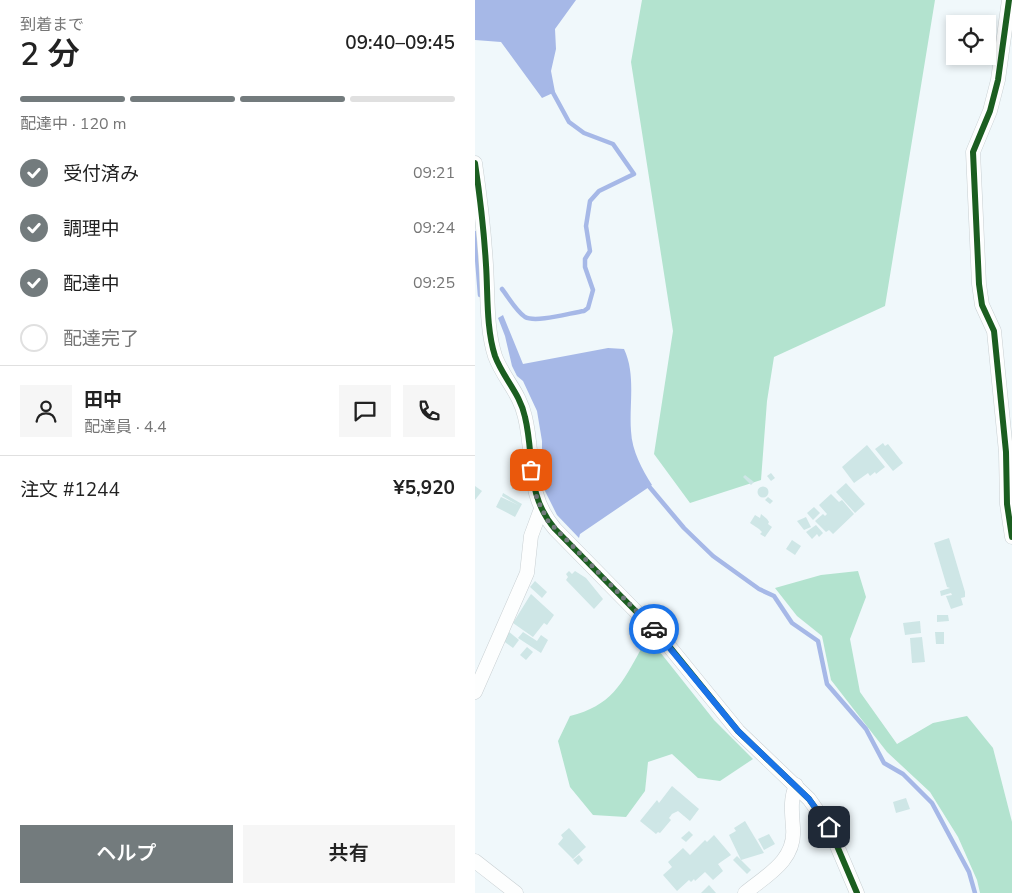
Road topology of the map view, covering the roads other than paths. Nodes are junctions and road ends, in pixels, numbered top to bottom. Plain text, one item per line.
1 (1009, 0) edge
2 (475, 163) edge
3 (541, 510) junction
4 (1012, 537) edge
5 (475, 692) edge
6 (796, 785) junction
7 (475, 861) edge
8 (516, 893) edge
9 (745, 893) edge
10 (857, 893) edge

1 - 4 street
2 - 3 street
3 - 5 street
3 - 6 street
6 - 9 street
6 - 10 street
7 - 8 street

